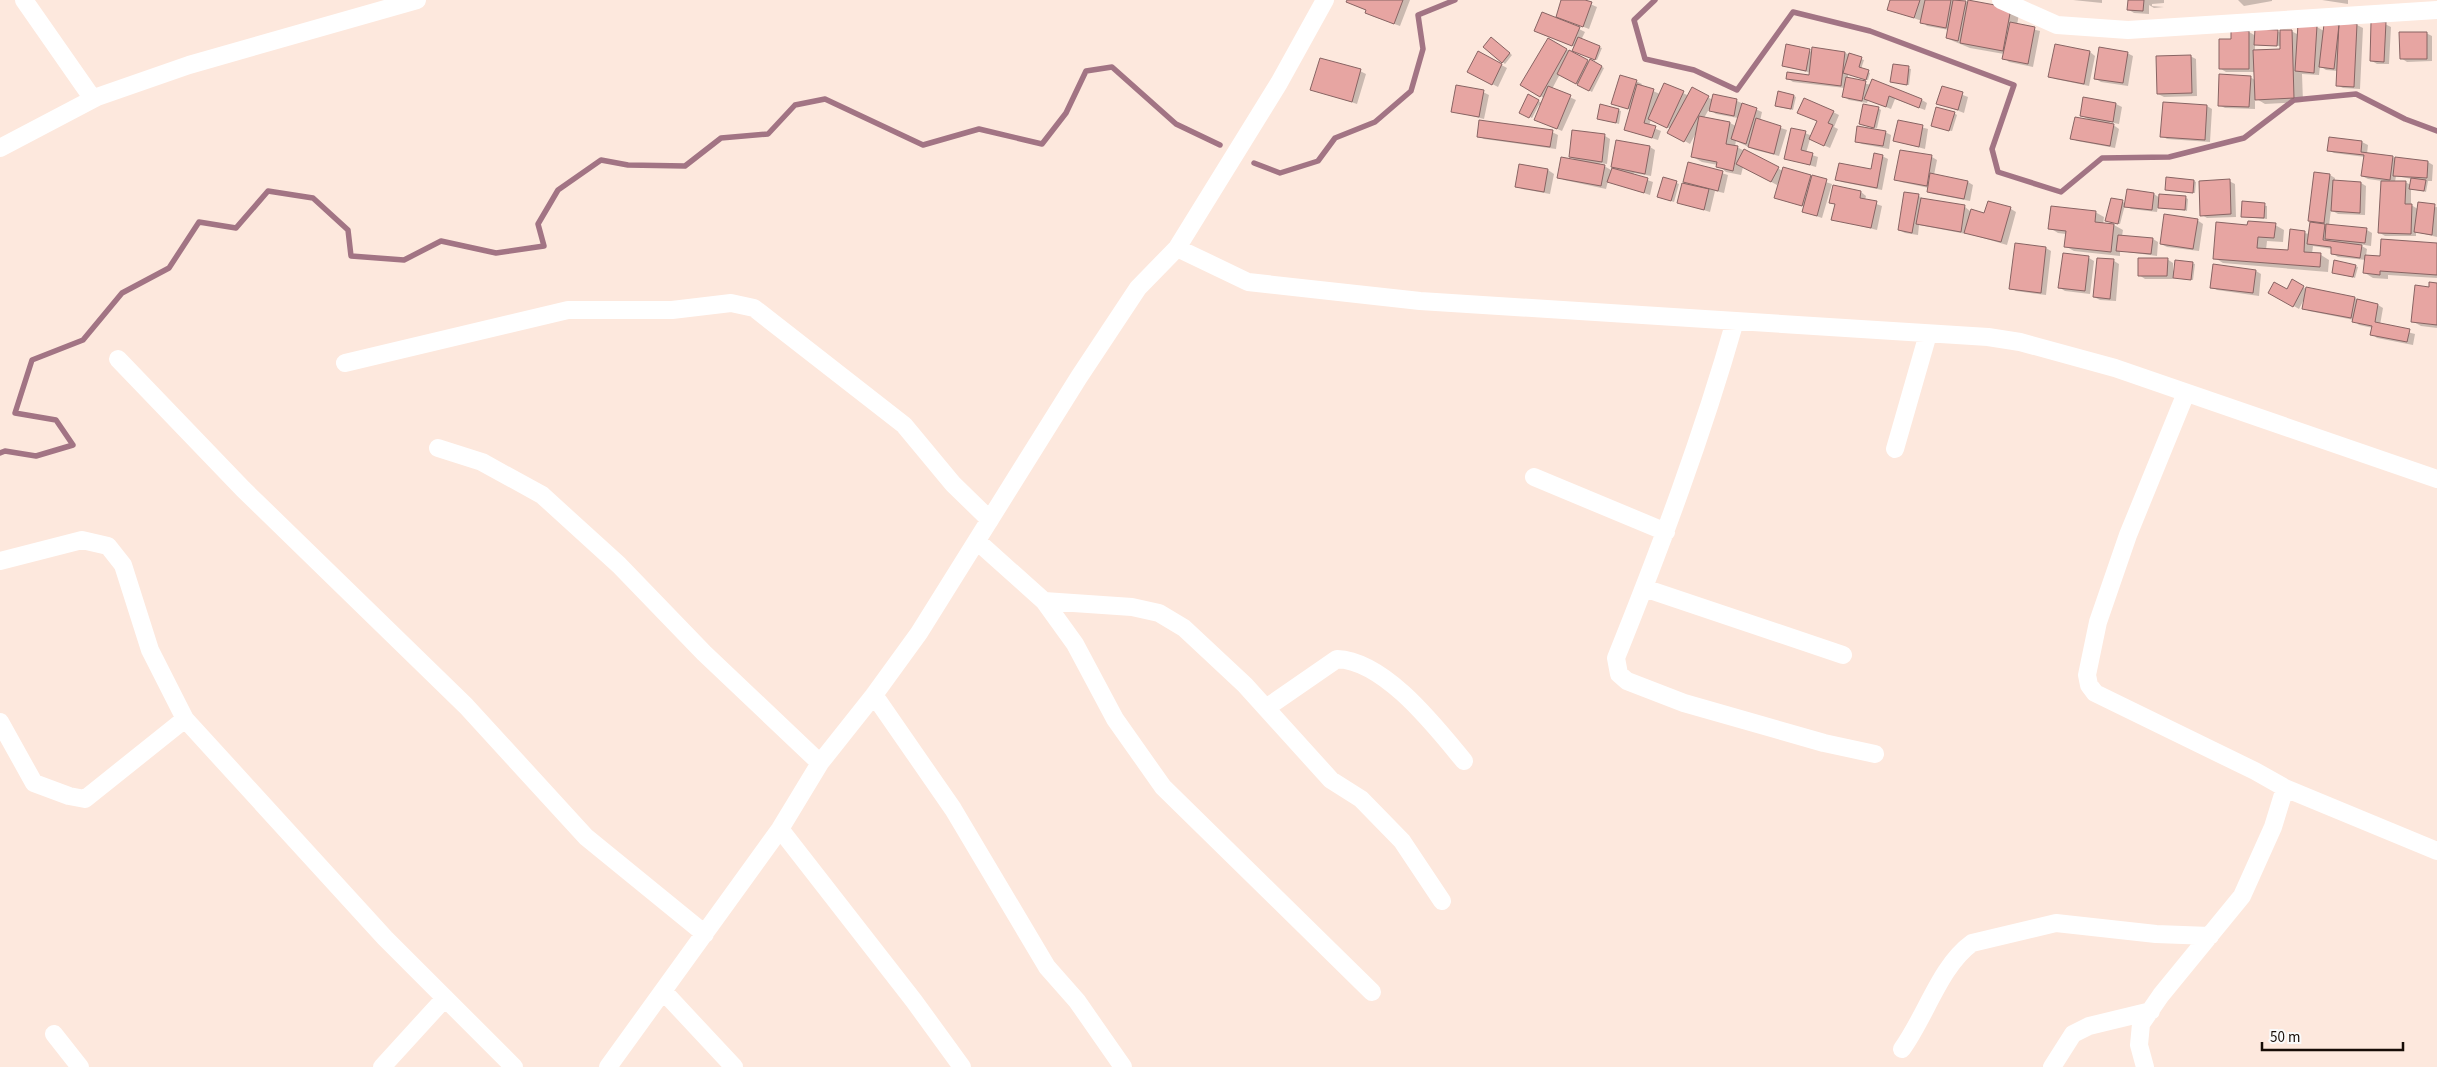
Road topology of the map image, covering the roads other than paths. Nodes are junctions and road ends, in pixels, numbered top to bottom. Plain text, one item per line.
1 (24, 0) edge
2 (417, 0) edge
3 (1325, 0) edge
4 (2001, 0) edge
5 (2437, 10) edge
6 (93, 99) junction
7 (0, 148) edge
8 (1177, 248) junction
9 (1735, 321) junction
10 (1928, 334) junction
11 (118, 359) dead end
12 (345, 363) dead end
13 (2186, 393) junction
14 (438, 448) dead end
15 (1895, 449) dead end
16 (1534, 477) dead end
17 (2437, 479) edge
18 (990, 520) junction
19 (1666, 532) junction
20 (976, 540) junction
21 (0, 561) edge
22 (1644, 588) junction
23 (1044, 601) junction
24 (1843, 655) dead end
25 (874, 696) junction
26 (1266, 708) junction
27 (186, 719) junction
28 (0, 722) edge
29 (1875, 754) dead end
30 (1464, 761) dead end
31 (820, 763) junction
32 (2285, 788) junction
33 (780, 830) junction
34 (2437, 850) edge
35 (1442, 901) dead end
36 (705, 934) junction
37 (2210, 936) junction
38 (664, 992) junction
39 (1372, 992) dead end
40 (446, 998) junction
41 (2151, 1011) junction
42 (54, 1034) dead end
43 (1902, 1049) dead end
44 (80, 1067) edge
45 (382, 1067) edge
46 (514, 1067) edge
47 (608, 1067) edge
48 (734, 1067) edge
49 (962, 1067) edge
50 (1124, 1067) edge
51 (2052, 1067) edge
52 (2145, 1067) edge

1 - 6 street
2 - 6 street
3 - 8 street
4 - 5 street
6 - 7 street
8 - 9 street
8 - 18 street
9 - 10 street
9 - 19 street
10 - 13 street
10 - 15 street
11 - 36 street
12 - 18 street
13 - 17 street
13 - 32 street
14 - 31 street
16 - 19 street
18 - 20 street
19 - 22 street
20 - 23 street
20 - 25 street
21 - 27 street
22 - 24 street
22 - 29 street
23 - 26 street
23 - 39 street
25 - 31 street
25 - 50 street
26 - 30 street
26 - 35 street
27 - 28 street
27 - 40 street
31 - 33 street
32 - 34 street
32 - 37 street
33 - 36 street
33 - 49 street
36 - 38 street
37 - 41 street
37 - 43 street
38 - 47 street
38 - 48 street
40 - 45 street
40 - 46 street
41 - 51 street
41 - 52 street
42 - 44 street

